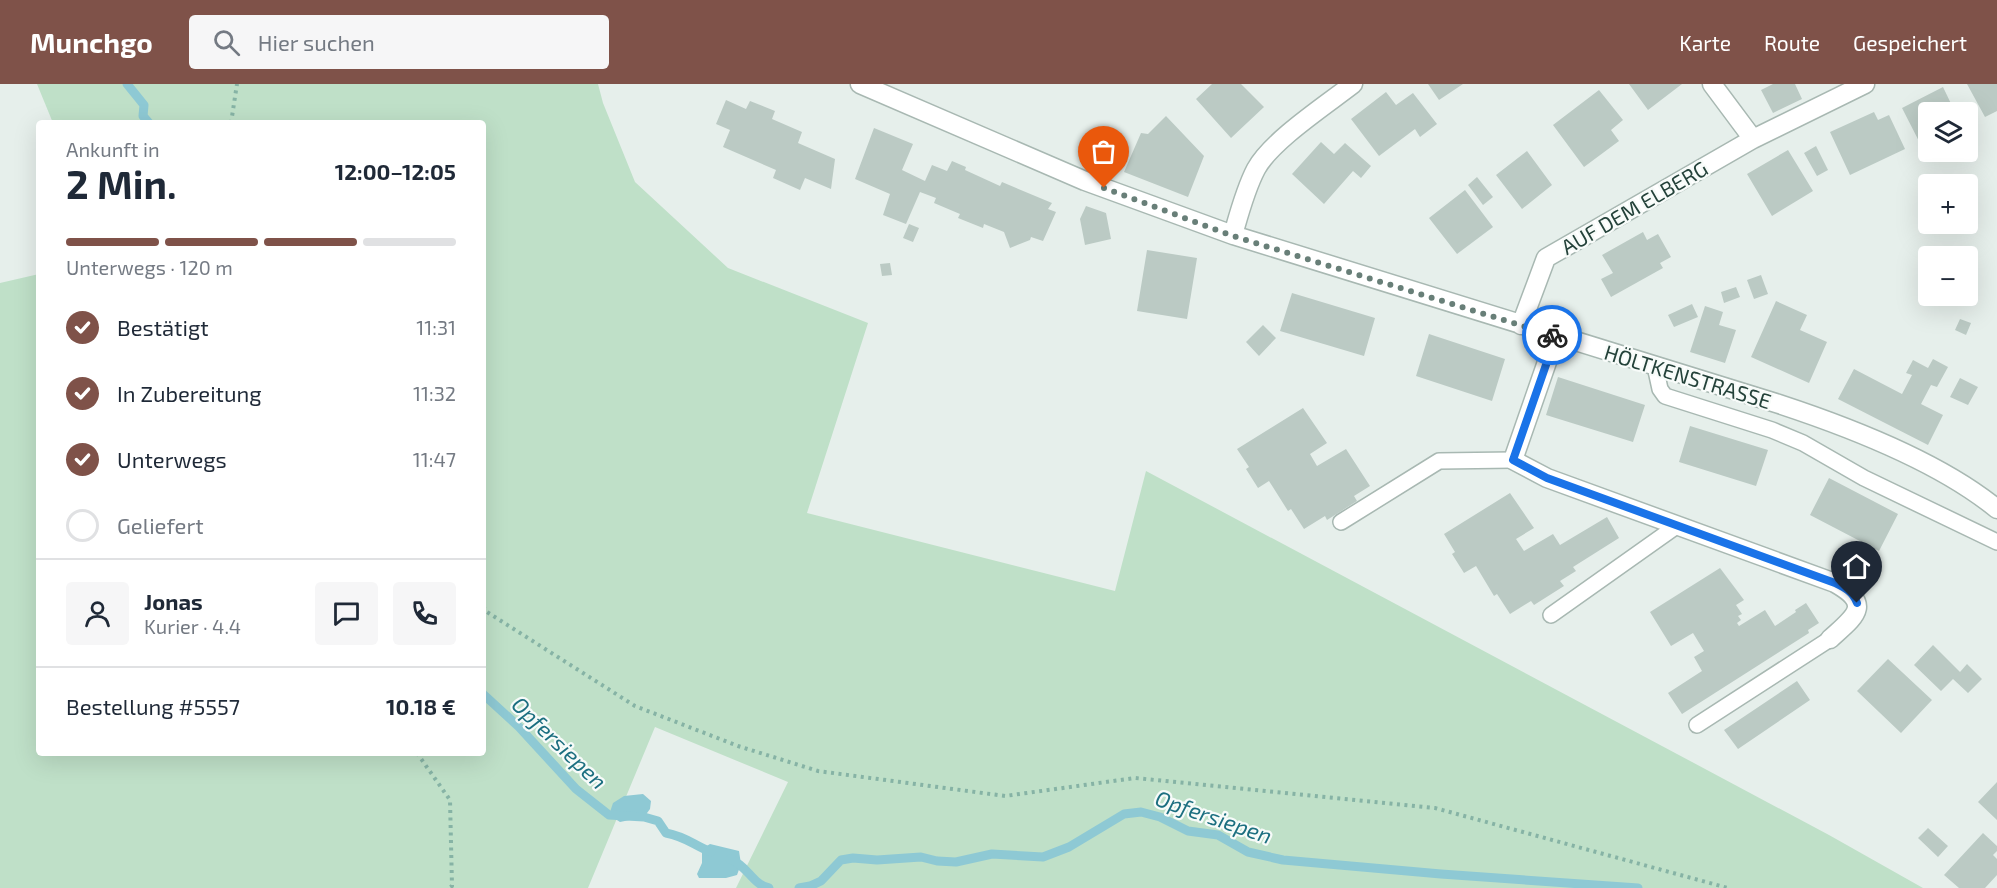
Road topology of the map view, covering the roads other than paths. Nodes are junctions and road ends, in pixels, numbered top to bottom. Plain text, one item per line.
1 (860, 84) edge
2 (1353, 84) edge
3 (1712, 84) edge
4 (1865, 84) edge
5 (1753, 139) junction
6 (1233, 236) junction
7 (1521, 325) junction
8 (1556, 336) junction
9 (1655, 366) junction
10 (1513, 460) junction
11 (1997, 509) edge
12 (1341, 522) dead end
13 (1678, 525) junction
14 (1997, 542) edge
15 (1551, 615) dead end
16 (1830, 639) joint
17 (1697, 724) dead end

1 - 6 street, HÖLTKENSTRASSE
2 - 6 street
3 - 5 street
4 - 5 street, AUF DEM ELBERG
5 - 7 street, AUF DEM ELBERG
6 - 7 street, HÖLTKENSTRASSE
7 - 8 street, HÖLTKENSTRASSE
8 - 9 street, HÖLTKENSTRASSE
8 - 10 street
9 - 11 street, HÖLTKENSTRASSE
9 - 14 lane
10 - 12 lane
10 - 13 street
13 - 15 lane
13 - 16 street
16 - 17 lane

